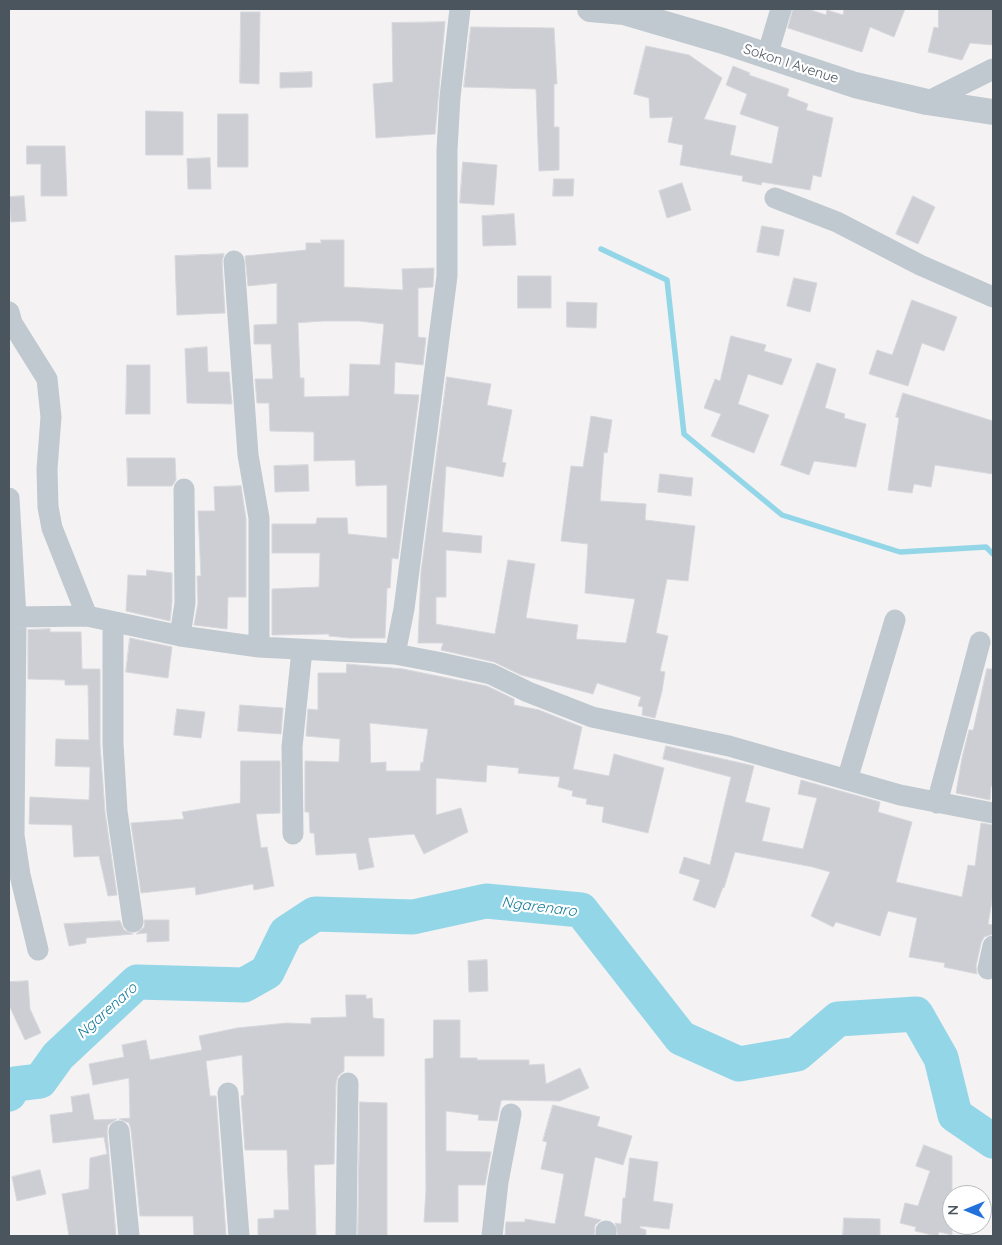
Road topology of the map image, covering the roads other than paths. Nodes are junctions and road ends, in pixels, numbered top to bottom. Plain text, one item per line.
1 (460, 9) edge
2 (590, 9) edge
3 (781, 9) edge
4 (660, 16) edge
5 (767, 56) junction
6 (993, 69) edge
7 (927, 102) junction
8 (993, 112) edge
9 (775, 198) dead end
10 (234, 261) dead end
11 (993, 297) edge
12 (9, 312) edge
13 (184, 490) dead end
14 (9, 498) edge
15 (87, 616) junction
16 (16, 617) junction
17 (895, 620) dead end
18 (113, 623) junction
19 (180, 636) junction
20 (980, 642) dead end
21 (259, 647) junction
22 (302, 650) junction
23 (395, 654) junction
24 (847, 780) junction
25 (937, 803) junction
26 (993, 813) edge
27 (293, 834) dead end
28 (132, 922) dead end
29 (993, 946) edge
30 (38, 950) dead end
31 (988, 969) dead end
32 (348, 1083) dead end
33 (228, 1093) dead end
34 (511, 1114) dead end
35 (119, 1131) dead end
36 (129, 1236) edge
37 (239, 1236) edge
38 (346, 1236) edge
39 (492, 1236) edge

1 - 23 street
2 - 4 street, Sokon I Avenue
3 - 5 street
4 - 5 street, Sokon I Avenue
5 - 7 street, Sokon I Avenue
6 - 7 street
7 - 8 street, Sokon I Avenue
9 - 11 street
10 - 21 street
12 - 15 street
13 - 19 street
14 - 16 street
15 - 16 street
15 - 18 street
16 - 30 street
17 - 24 street
18 - 19 street
18 - 28 street
19 - 21 street
20 - 25 street
21 - 22 street
22 - 23 street
22 - 27 street
23 - 24 street
24 - 25 street
25 - 26 street
29 - 31 street
32 - 38 street
33 - 37 street
34 - 39 street
35 - 36 street

